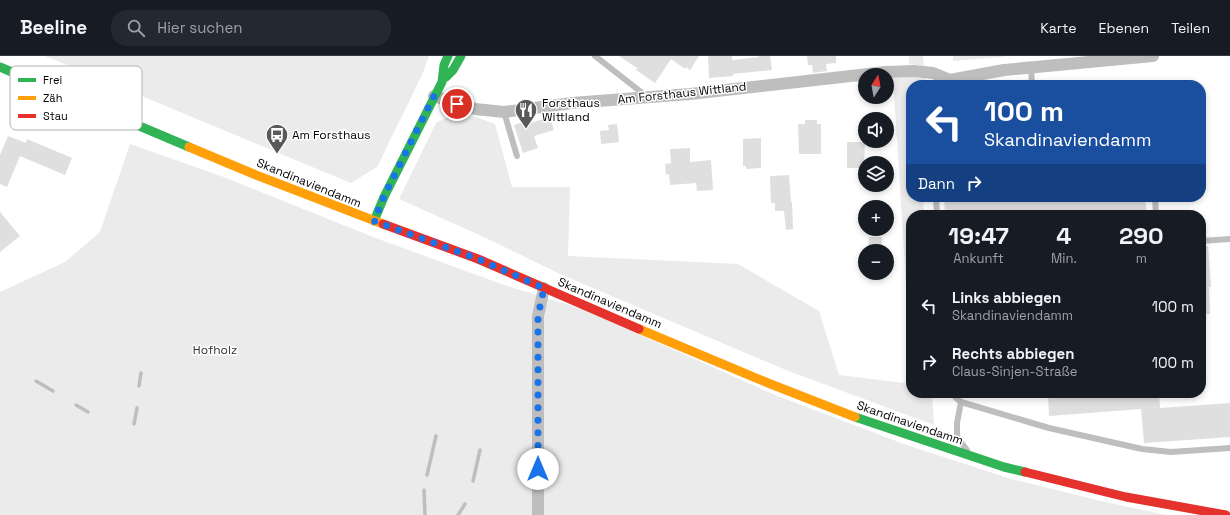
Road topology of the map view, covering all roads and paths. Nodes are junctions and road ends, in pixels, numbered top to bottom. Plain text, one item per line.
1 (448, 56) edge
2 (461, 56) edge
3 (595, 56) edge
4 (1146, 56) edge
5 (0, 67) edge
6 (1030, 67) junction
7 (10, 71) edge
8 (1031, 80) edge
9 (442, 82) junction
10 (434, 96) junction
11 (642, 98) junction
12 (504, 112) junction
13 (142, 127) edge
14 (517, 156) dead end
15 (374, 221) junction
16 (1230, 239) edge
17 (1206, 241) edge
18 (544, 288) junction
19 (956, 398) edge
20 (961, 402) junction
21 (953, 439) junction
22 (938, 446) junction
23 (1230, 448) edge
24 (974, 457) junction
25 (538, 515) edge
26 (1226, 515) edge

1 - 9 main road
2 - 9 main road
3 - 11 lane
4 - 6 street
5 - 7 main road, Skandinaviendamm
6 - 8 lane
6 - 11 street, Am Forsthaus Wittland
9 - 10 main road
10 - 12 street, Am Forsthaus Wittland
10 - 15 main road
11 - 12 street, Am Forsthaus Wittland
12 - 14 lane
13 - 15 main road, Skandinaviendamm
15 - 18 main road, Skandinaviendamm
16 - 17 lane
18 - 22 main road, Skandinaviendamm
18 - 25 street
19 - 20 lane
20 - 21 lane
20 - 23 lane
21 - 22 lane
21 - 24 lane
22 - 24 main road, Skandinaviendamm
24 - 26 main road, Skandinaviendamm

